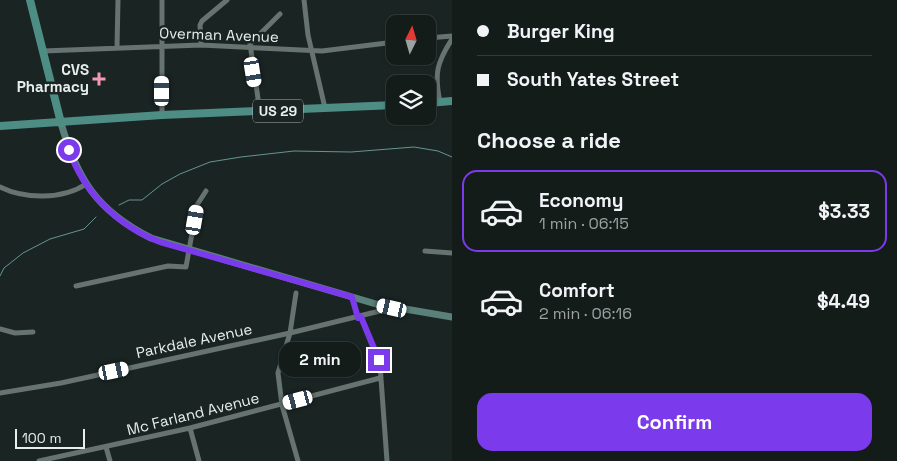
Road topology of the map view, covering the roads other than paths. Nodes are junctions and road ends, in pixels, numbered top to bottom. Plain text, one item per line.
1 (30, 0) edge
2 (118, 0) edge
3 (162, 0) edge
4 (227, 0) edge
5 (304, 0) edge
6 (280, 14) dead end
7 (436, 38) edge
8 (452, 38) edge
9 (386, 43) edge
10 (162, 45) junction
11 (201, 45) junction
12 (117, 47) junction
13 (250, 48) junction
14 (43, 51) junction
15 (312, 51) junction
16 (452, 101) edge
17 (436, 102) edge
18 (440, 102) junction
19 (386, 105) edge
20 (325, 108) junction
21 (260, 112) junction
22 (162, 115) junction
23 (62, 123) junction
24 (0, 126) edge
25 (86, 184) junction
26 (0, 187) edge
27 (206, 191) dead end
28 (189, 250) junction
29 (425, 251) dead end
30 (452, 253) edge
31 (76, 286) dead end
32 (296, 293) dead end
33 (352, 297) junction
34 (392, 308) junction
35 (360, 317) junction
36 (452, 317) edge
37 (0, 329) edge
38 (33, 332) dead end
39 (290, 333) junction
40 (380, 378) junction
41 (0, 393) edge
42 (282, 405) junction
43 (190, 428) junction
44 (106, 447) junction
45 (39, 461) edge
46 (110, 461) edge
47 (199, 461) edge
48 (298, 461) edge
49 (387, 461) edge

1 - 14 main road
2 - 12 street
3 - 10 street
4 - 11 street
5 - 15 street
6 - 13 street
7 - 8 street
8 - 18 street
9 - 15 street, Overman Avenue
10 - 11 street, Overman Avenue
10 - 12 street, Overman Avenue
10 - 22 street
11 - 13 street, Overman Avenue
12 - 14 street, Overman Avenue
13 - 15 street, Overman Avenue
13 - 21 street
14 - 23 main road
15 - 20 street
16 - 18 main road
17 - 18 main road
19 - 20 main road, US 29
20 - 21 main road, US 29
21 - 22 main road, US 29
22 - 23 main road, US 29
23 - 24 main road, US 29
23 - 25 main road
25 - 26 street
25 - 28 main road
27 - 28 street
28 - 31 street
28 - 33 main road
29 - 30 street
32 - 39 street
33 - 34 main road
33 - 35 street
34 - 35 street, Parkdale Avenue
34 - 36 main road
35 - 39 street, Parkdale Avenue
35 - 40 street
37 - 38 street
39 - 41 street, Parkdale Avenue
39 - 42 street
40 - 42 street, Mc Farland Avenue
40 - 49 street
42 - 43 street, Mc Farland Avenue
42 - 48 street
43 - 44 street, Mc Farland Avenue
43 - 47 street
44 - 45 street, Mc Farland Avenue
44 - 46 street

